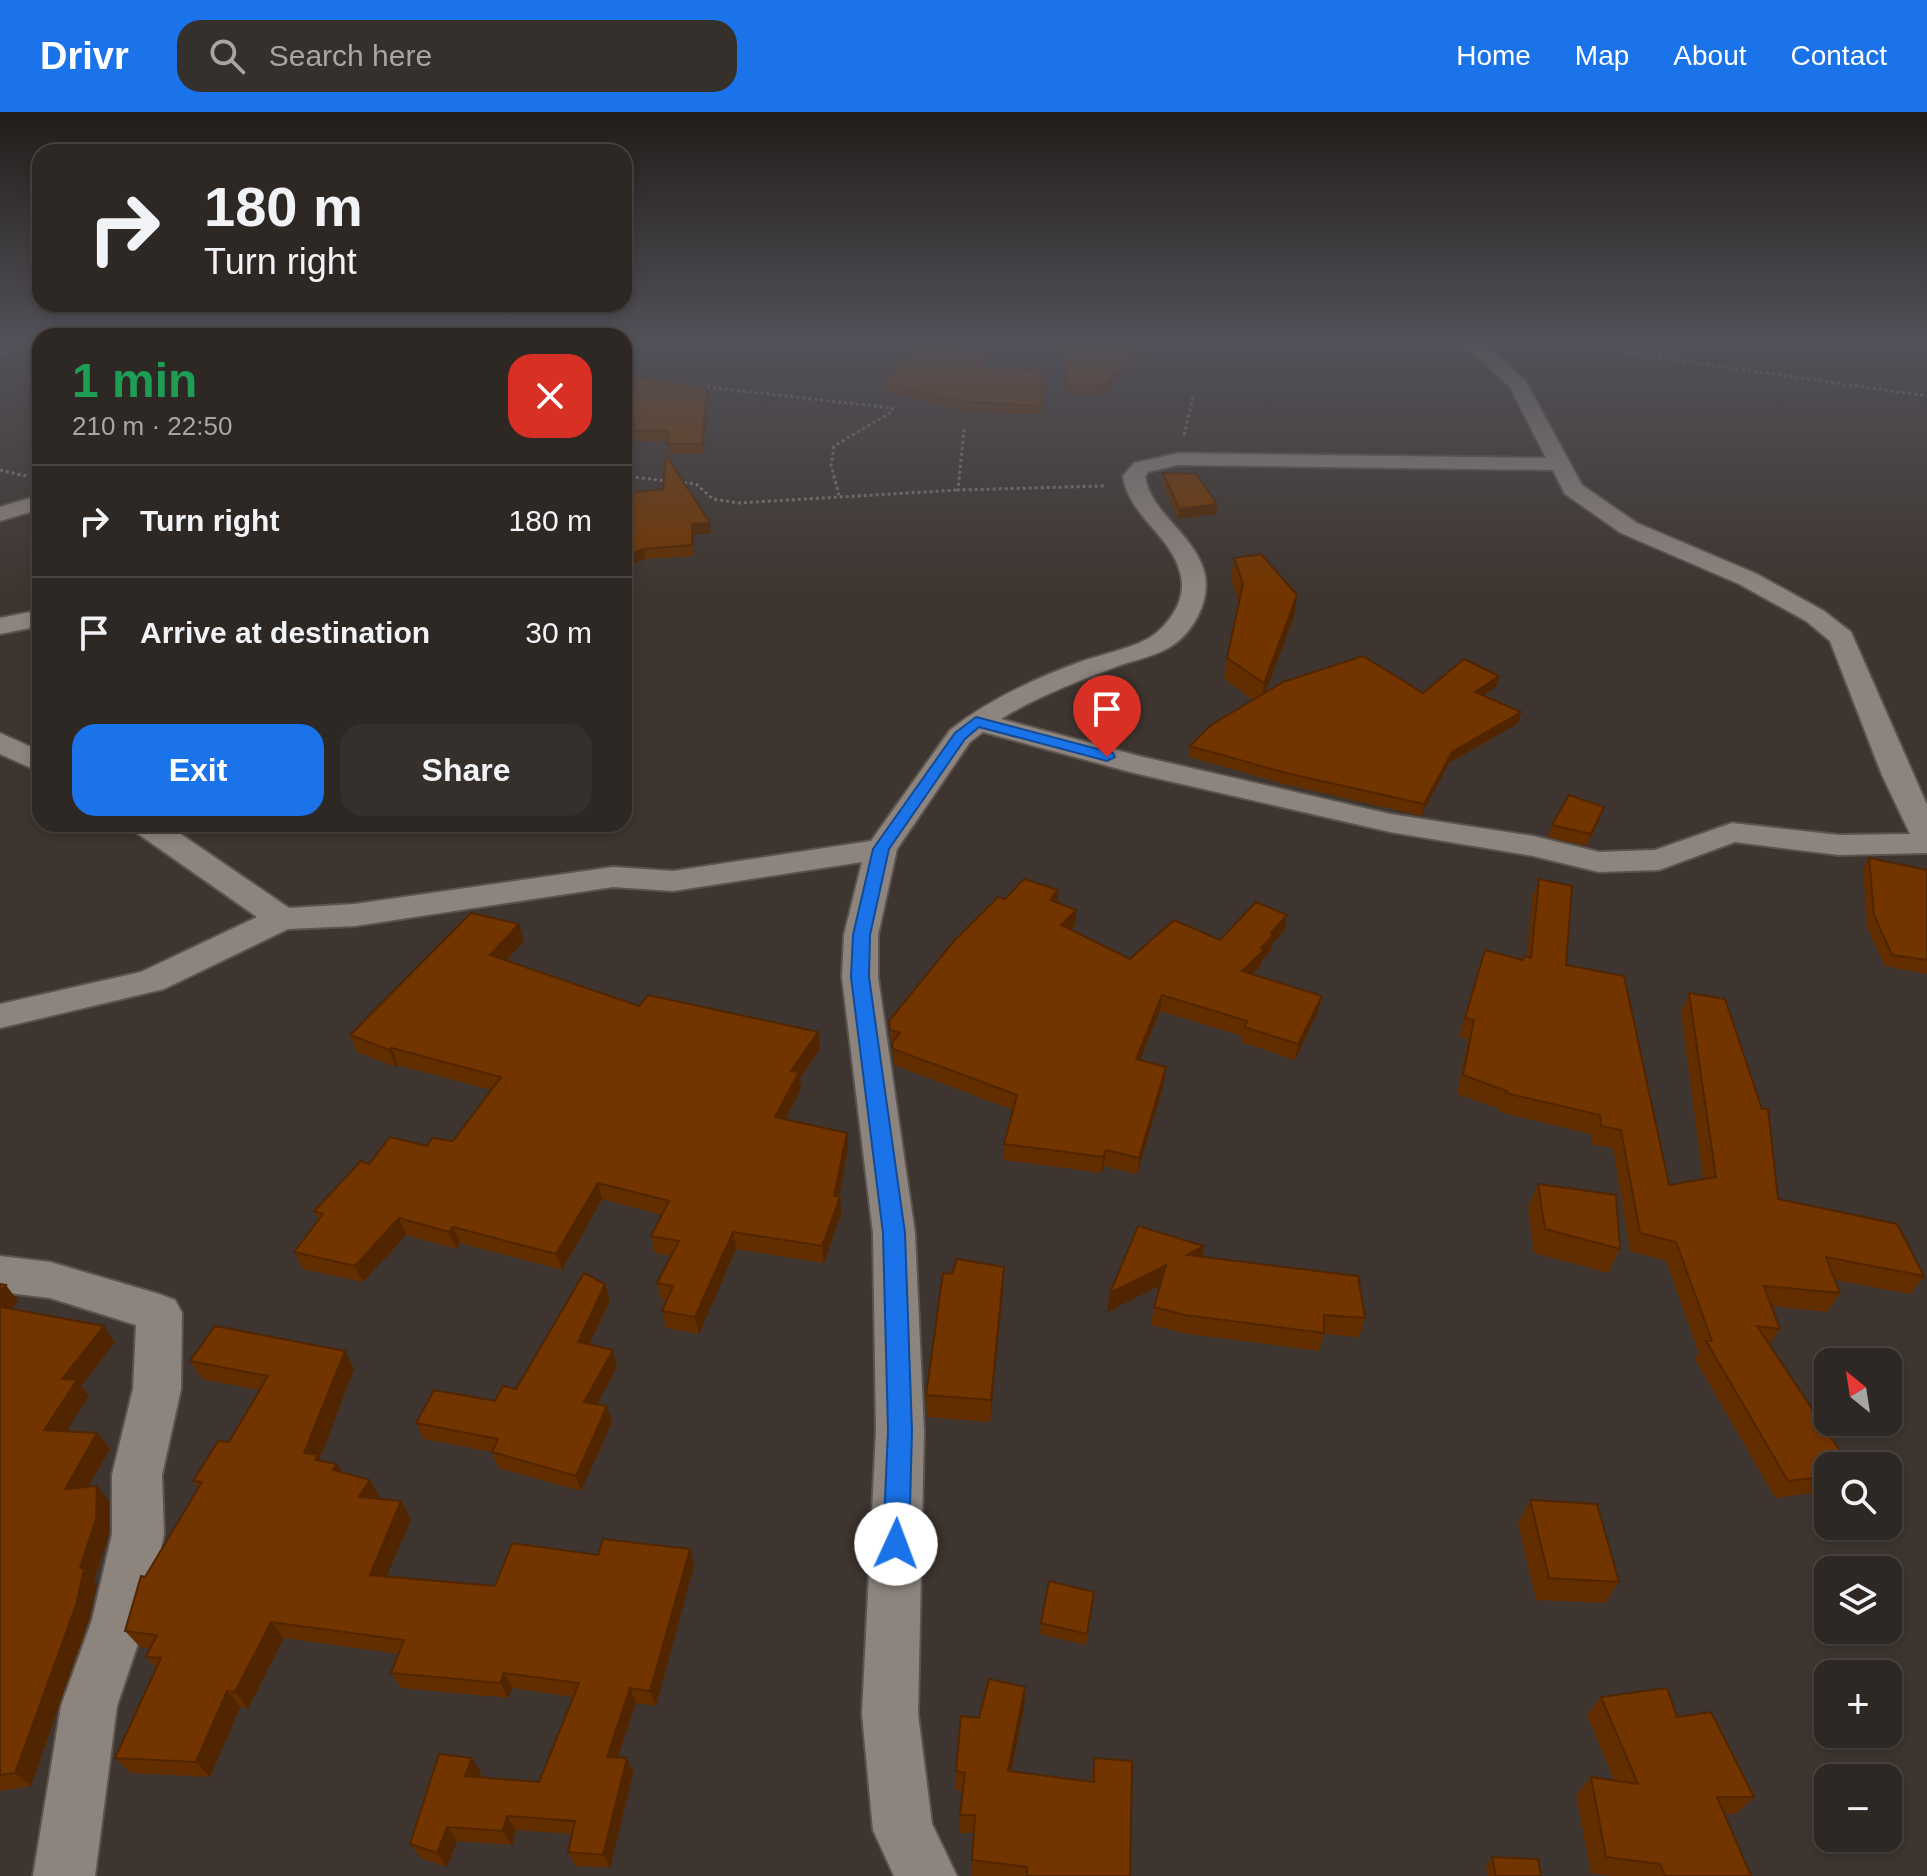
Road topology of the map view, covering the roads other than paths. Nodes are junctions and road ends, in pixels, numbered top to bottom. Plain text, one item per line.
1 (1540, 425) edge
2 (1561, 464) junction
3 (32, 504) edge
4 (0, 514) edge
5 (32, 620) edge
6 (0, 626) edge
7 (976, 721) junction
8 (0, 742) edge
9 (32, 759) edge
10 (157, 832) edge
11 (1927, 836) edge
12 (1927, 843) edge
13 (881, 849) junction
14 (282, 919) junction
15 (0, 1016) edge
16 (0, 1274) edge
17 (64, 1876) edge
18 (926, 1876) edge

1 - 2 street
2 - 7 street
2 - 11 street
3 - 4 street
5 - 6 street
7 - 12 street
7 - 13 street
8 - 9 street
10 - 14 street
13 - 14 street
13 - 18 street
14 - 15 street
16 - 17 street

